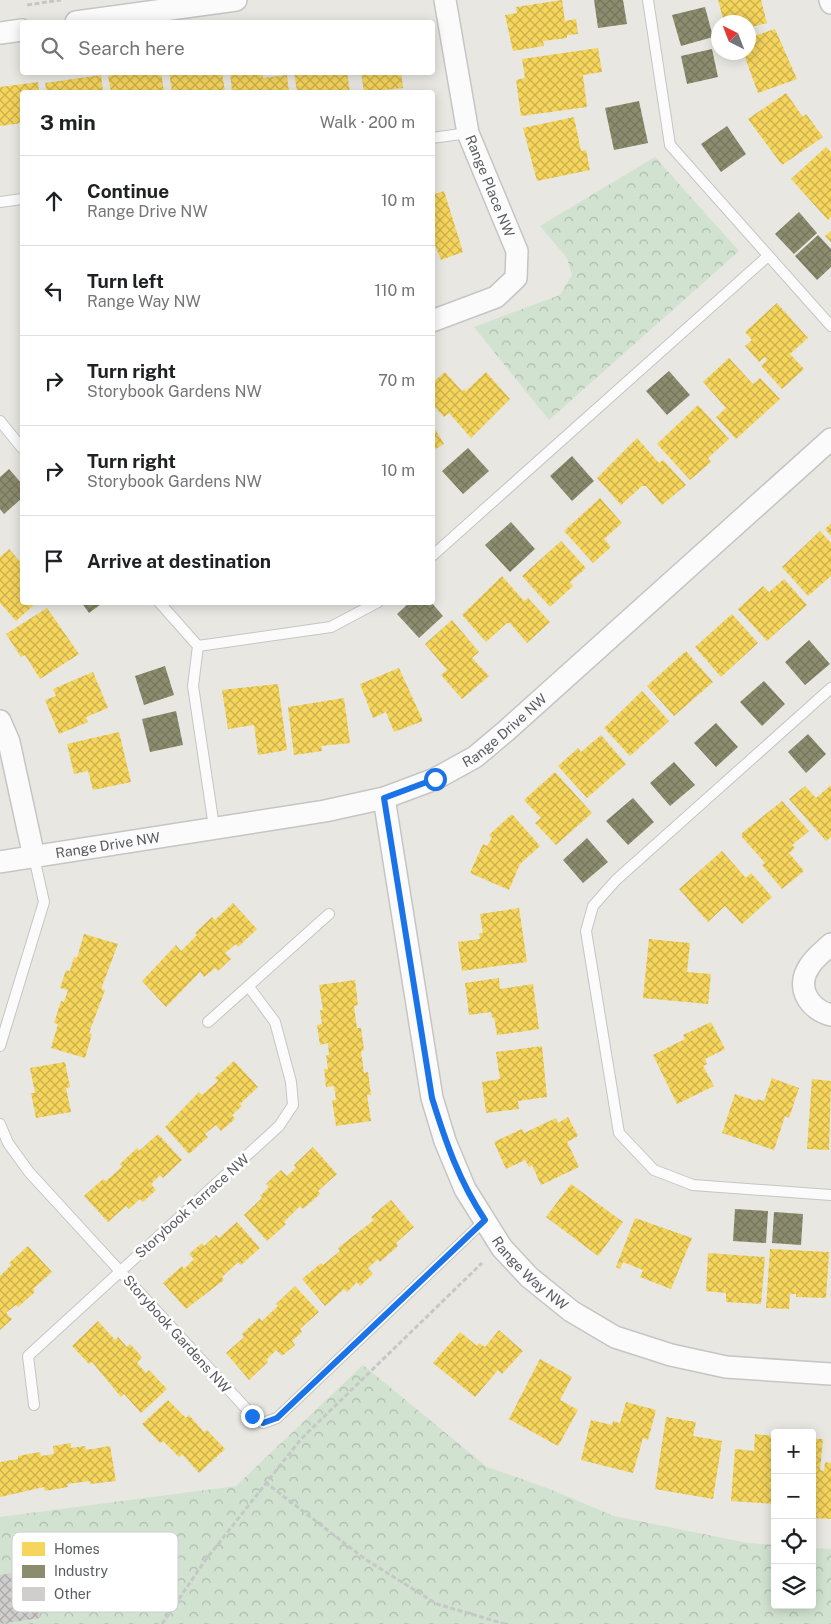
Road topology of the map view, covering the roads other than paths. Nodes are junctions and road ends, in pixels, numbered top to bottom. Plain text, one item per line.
1 (236, 0) edge
2 (445, 0) edge
3 (648, 0) edge
4 (91, 20) edge
5 (20, 30) edge
6 (0, 33) edge
7 (468, 133) junction
8 (435, 138) edge
9 (20, 199) edge
10 (0, 202) edge
11 (768, 256) junction
12 (435, 320) edge
13 (831, 326) edge
14 (0, 421) edge
15 (831, 439) edge
16 (20, 446) edge
17 (435, 553) edge
18 (162, 605) edge
19 (372, 605) edge
20 (198, 646) junction
21 (831, 688) edge
22 (0, 721) edge
23 (384, 798) junction
24 (214, 827) junction
25 (34, 857) junction
26 (0, 862) edge
27 (329, 914) dead end
28 (831, 944) edge
29 (249, 987) junction
30 (831, 1015) edge
31 (208, 1022) dead end
32 (0, 1046) edge
33 (0, 1124) edge
34 (831, 1195) edge
35 (485, 1220) junction
36 (120, 1271) junction
37 (831, 1374) edge
38 (34, 1405) dead end

1 - 4 street
2 - 7 street, Range Place NW
3 - 11 lane
5 - 6 street
7 - 8 lane
7 - 12 street, Range Place NW
9 - 10 lane
11 - 13 lane
11 - 17 lane
14 - 16 lane
15 - 23 street, Range Drive NW
18 - 20 lane
19 - 20 lane
20 - 24 lane
21 - 34 lane
22 - 25 street
23 - 24 street, Range Drive NW
23 - 35 street, Range Way NW
24 - 25 street, Range Drive NW
25 - 26 street, Range Drive NW
25 - 32 lane
27 - 29 lane
28 - 30 street
29 - 31 lane
29 - 36 lane, Storybook Terrace NW
33 - 36 lane, Storybook Gardens NW
35 - 36 lane, Storybook Gardens NW
35 - 37 street, Range Way NW
36 - 38 lane, Storybook Terrace NW

